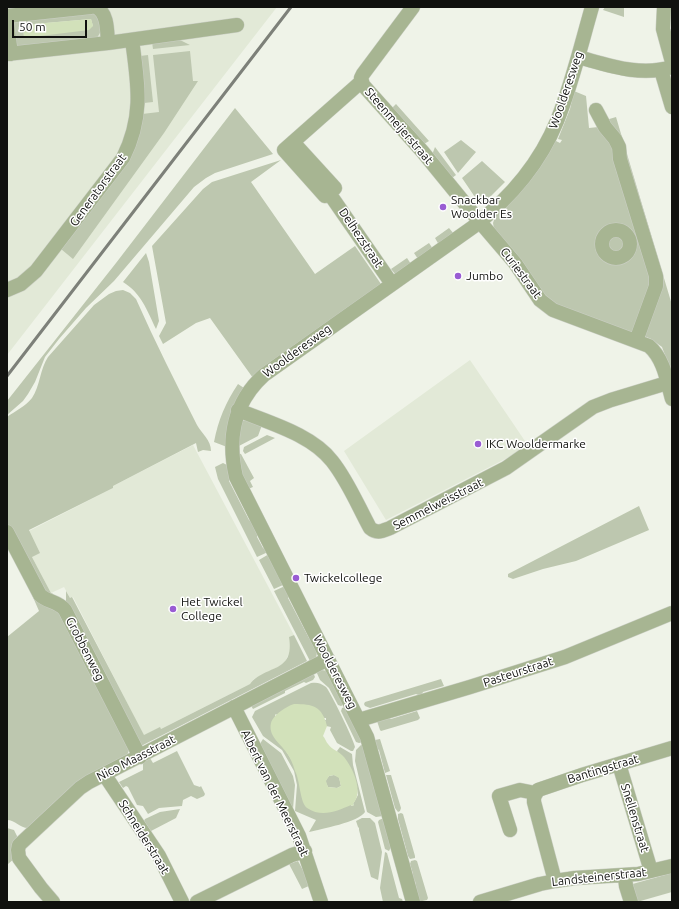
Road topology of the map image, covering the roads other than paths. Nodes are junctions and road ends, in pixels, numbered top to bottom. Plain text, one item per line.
1 (91, 7) edge
2 (96, 7) edge
3 (413, 7) edge
4 (592, 7) edge
5 (664, 8) dead end
6 (7, 16) edge
7 (7, 23) edge
8 (236, 26) dead end
9 (132, 40) junction
10 (108, 43) junction
11 (9, 54) edge
12 (578, 57) junction
13 (668, 66) edge
14 (362, 81) junction
15 (672, 107) edge
16 (596, 110) dead end
17 (480, 222) junction
18 (644, 236) junction
19 (630, 240) dead end
20 (392, 284) junction
21 (7, 290) edge
22 (636, 341) junction
23 (670, 380) edge
24 (672, 399) edge
25 (238, 410) junction
26 (7, 532) edge
27 (672, 613) edge
28 (328, 659) junction
29 (234, 707) junction
30 (359, 720) junction
31 (672, 748) edge
32 (140, 757) junction
33 (618, 764) junction
34 (104, 774) junction
35 (535, 793) junction
36 (510, 830) dead end
37 (305, 851) junction
38 (672, 866) edge
39 (651, 872) junction
40 (625, 876) junction
41 (555, 881) junction
42 (53, 902) edge
43 (182, 902) edge
44 (197, 902) edge
45 (321, 902) edge
46 (413, 902) edge
47 (482, 902) edge
48 (631, 902) edge

1 - 6 street
2 - 10 street
3 - 14 street, Steenmeijerstraat
4 - 12 street, Woolderesweg
5 - 13 street
7 - 11 street
8 - 9 street
9 - 10 street
9 - 21 street, Generatorstraat
10 - 11 street
12 - 13 street
12 - 17 street, Woolderesweg
13 - 15 street
14 - 17 street, Steenmeijerstraat
14 - 20 street, Delhezstraat
16 - 18 street
17 - 20 street, Woolderesweg
17 - 22 street, Curiestraat
18 - 19 street
18 - 22 street
20 - 25 street, Woolderesweg
22 - 23 street, Curiestraat
23 - 24 street, Curiestraat
23 - 25 street, Semmelweisstraat
25 - 28 street, Woolderesweg
26 - 32 street, Grobbenweg
27 - 30 street, Pasteurstraat
28 - 29 street, Nico Maasstraat
28 - 30 street, Woolderesweg
29 - 32 street, Nico Maasstraat
29 - 37 street, Albert van der Meerstraat
30 - 46 street, Woolderesweg
31 - 33 street, Bantingstraat
32 - 34 street, Nico Maasstraat
33 - 35 street, Bantingstraat
33 - 39 street, Snellenstraat
34 - 42 street, Nico Maasstraat
34 - 43 street, Schneiderstraat
35 - 36 street
35 - 41 street
37 - 44 street
37 - 45 street, Albert van der Meerstraat
38 - 39 street, Landsteinerstraat
39 - 40 street, Landsteinerstraat
40 - 41 street, Landsteinerstraat
40 - 48 street
41 - 47 street, Landsteinerstraat

